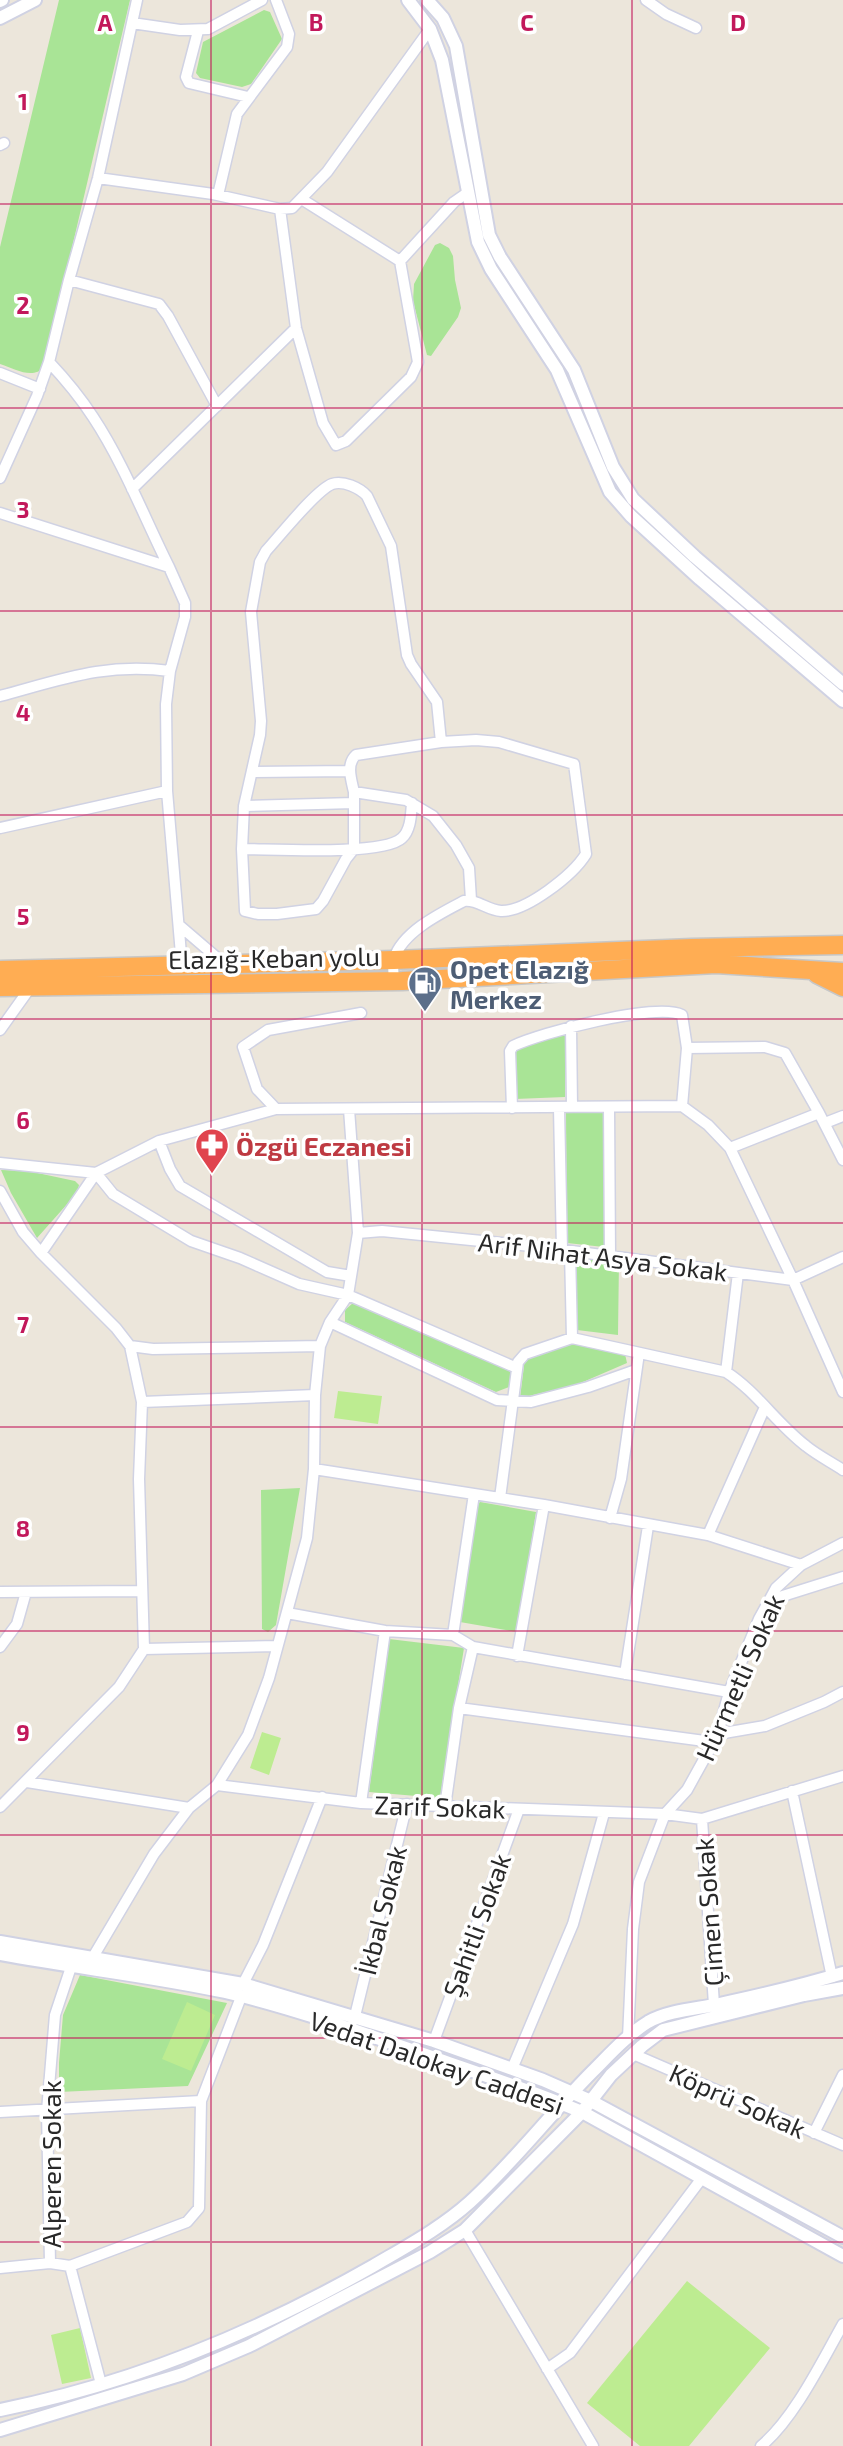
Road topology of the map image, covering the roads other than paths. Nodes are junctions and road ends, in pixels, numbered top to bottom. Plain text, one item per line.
1 (34, 0) edge
2 (137, 0) edge
3 (262, 0) edge
4 (276, 0) edge
5 (408, 0) edge
6 (427, 0) edge
7 (646, 0) edge
8 (0, 18) edge
9 (132, 23) junction
10 (696, 28) dead end
11 (430, 29) junction
12 (198, 31) junction
13 (248, 97) junction
14 (98, 178) junction
15 (467, 193) junction
16 (218, 195) junction
17 (303, 200) junction
18 (280, 209) junction
19 (400, 261) junction
20 (69, 281) junction
21 (296, 328) junction
22 (49, 362) junction
23 (0, 373) edge
24 (40, 389) junction
25 (217, 406) junction
26 (0, 478) edge
27 (132, 489) junction
28 (0, 513) edge
29 (169, 567) junction
30 (170, 671) junction
31 (843, 684) edge
32 (0, 696) edge
33 (843, 701) edge
34 (441, 742) junction
35 (350, 771) junction
36 (252, 772) junction
37 (167, 790) junction
38 (354, 792) junction
39 (354, 803) junction
40 (412, 803) junction
41 (244, 806) junction
42 (0, 828) edge
43 (242, 849) junction
44 (354, 849) junction
45 (471, 900) junction
46 (180, 926) junction
47 (843, 945) edge
48 (394, 960) junction
49 (225, 965) junction
50 (182, 966) junction
51 (0, 970) edge
52 (804, 970) junction
53 (843, 972) edge
54 (394, 982) junction
55 (0, 987) edge
56 (843, 987) edge
57 (30, 988) junction
58 (361, 1013) dead end
59 (571, 1026) junction
60 (0, 1030) edge
61 (687, 1048) junction
62 (682, 1106) junction
63 (572, 1107) junction
64 (609, 1107) junction
65 (276, 1108) junction
66 (512, 1108) junction
67 (559, 1108) junction
68 (349, 1109) junction
69 (819, 1113) junction
70 (843, 1116) edge
71 (825, 1123) junction
72 (159, 1141) junction
73 (730, 1148) junction
74 (843, 1160) edge
75 (0, 1163) edge
76 (96, 1172) junction
77 (0, 1191) edge
78 (358, 1233) junction
79 (566, 1251) junction
80 (41, 1253) junction
81 (610, 1256) junction
82 (843, 1257) edge
83 (738, 1273) junction
84 (351, 1276) junction
85 (793, 1280) junction
86 (348, 1295) junction
87 (330, 1322) junction
88 (572, 1338) junction
89 (130, 1346) junction
90 (320, 1346) junction
91 (639, 1353) junction
92 (517, 1368) junction
93 (636, 1370) junction
94 (726, 1372) junction
95 (843, 1392) edge
96 (315, 1395) junction
97 (512, 1401) junction
98 (142, 1402) junction
99 (765, 1407) junction
100 (841, 1468) edge
101 (314, 1469) junction
102 (474, 1494) junction
103 (500, 1498) junction
104 (544, 1505) junction
105 (610, 1518) junction
106 (648, 1526) junction
107 (708, 1535) junction
108 (843, 1543) edge
109 (801, 1565) junction
110 (843, 1577) edge
111 (142, 1591) junction
112 (0, 1592) edge
113 (26, 1592) junction
114 (769, 1600) junction
115 (287, 1614) junction
116 (385, 1631) junction
117 (453, 1635) junction
118 (277, 1646) junction
119 (0, 1647) edge
120 (473, 1647) junction
121 (144, 1650) junction
122 (517, 1656) junction
123 (625, 1674) junction
124 (729, 1692) junction
125 (843, 1692) edge
126 (460, 1708) junction
127 (715, 1738) junction
128 (843, 1776) edge
129 (27, 1782) junction
130 (217, 1785) junction
131 (792, 1791) junction
132 (322, 1797) junction
133 (361, 1803) junction
134 (407, 1804) junction
135 (445, 1807) junction
136 (0, 1808) edge
137 (189, 1808) junction
138 (519, 1809) junction
139 (604, 1813) junction
140 (665, 1814) junction
141 (702, 1819) junction
142 (0, 1942) edge
143 (0, 1954) edge
144 (93, 1956) junction
145 (71, 1967) junction
146 (838, 1975) edge
147 (243, 1983) junction
148 (843, 1988) edge
149 (843, 1996) edge
150 (241, 1997) junction
151 (714, 2005) junction
152 (355, 2016) junction
153 (628, 2038) junction
154 (433, 2041) junction
155 (633, 2054) junction
156 (512, 2069) junction
157 (843, 2076) edge
158 (572, 2092) junction
159 (201, 2101) junction
160 (591, 2101) junction
161 (561, 2103) junction
162 (47, 2111) junction
163 (0, 2112) edge
164 (582, 2112) junction
165 (814, 2133) junction
166 (843, 2145) edge
167 (702, 2178) junction
168 (465, 2230) junction
169 (843, 2237) edge
170 (843, 2256) edge
171 (50, 2263) junction
172 (70, 2266) junction
173 (0, 2268) edge
174 (843, 2324) edge
175 (547, 2369) junction
176 (101, 2384) junction
177 (0, 2410) edge
178 (0, 2430) edge
179 (593, 2446) edge
180 (761, 2446) edge

1 - 8 main road
2 - 9 street
3 - 12 street
4 - 13 street
5 - 11 main road
6 - 31 main road
7 - 10 street
9 - 12 street
9 - 14 street
11 - 15 main road
11 - 17 street
12 - 13 street
13 - 16 street
14 - 16 street
14 - 20 street
15 - 19 street
15 - 33 main road
16 - 18 street
17 - 18 street
17 - 19 street
18 - 21 street
19 - 21 street
20 - 22 street
20 - 25 street
21 - 25 street
22 - 24 street
22 - 27 street
23 - 24 street
24 - 26 street
25 - 27 street
27 - 29 street
28 - 29 street
29 - 30 street
30 - 32 street
30 - 37 street
34 - 35 street
34 - 36 street
34 - 45 street
35 - 36 street
35 - 38 street
36 - 41 street
37 - 42 street
37 - 46 street
38 - 39 street
38 - 40 street
39 - 41 street
39 - 44 street
40 - 44 street
40 - 45 street
41 - 43 street
43 - 44 street
43 - 44 street
45 - 48 street
46 - 49 street
46 - 50 street
47 - 48 highway, Elazığ-Keban yolu
48 - 49 highway, Elazığ-Keban yolu
48 - 54 street
49 - 50 highway, Elazığ-Keban yolu
50 - 51 highway, Elazığ-Keban yolu
52 - 53 highway, Elazığ-Keban yolu
52 - 54 highway, Elazığ-Keban yolu
52 - 56 highway
54 - 57 highway, Elazığ-Keban yolu
55 - 57 highway, Elazığ-Keban yolu
57 - 60 street
58 - 65 street
59 - 61 street
59 - 63 street
59 - 66 street
61 - 62 street
61 - 69 street
62 - 64 street
62 - 73 street
63 - 64 street
63 - 67 street
64 - 81 street
65 - 68 street
65 - 72 street
66 - 67 street
66 - 68 street
67 - 79 street
68 - 78 street
69 - 71 street
69 - 73 street
70 - 71 street
71 - 74 street
72 - 76 street
72 - 84 street
73 - 85 street
75 - 76 street
76 - 80 street
76 - 86 street
77 - 80 street
78 - 79 street, Arif Nihat Asya Sokak
78 - 84 street
79 - 81 street, Arif Nihat Asya Sokak
79 - 88 street
80 - 89 street
81 - 83 street, Arif Nihat Asya Sokak
82 - 85 street
83 - 85 street, Arif Nihat Asya Sokak
83 - 94 street
84 - 86 street
85 - 95 street
86 - 87 street
86 - 92 street
87 - 90 street
87 - 97 street
88 - 91 street
88 - 92 street
89 - 90 street
89 - 98 street
90 - 96 street
91 - 93 street
91 - 94 street
92 - 97 street
93 - 97 street
93 - 105 street
94 - 99 street
96 - 98 street
96 - 101 street
97 - 103 street
98 - 111 street
99 - 100 street
99 - 107 street
101 - 102 street
101 - 115 street
102 - 103 street
102 - 117 street
103 - 104 street
104 - 105 street
104 - 122 street
105 - 106 street
106 - 107 street
106 - 123 street
107 - 109 street
108 - 109 street, Hürmetli Sokak
109 - 114 street, Hürmetli Sokak
110 - 114 street
111 - 113 street
111 - 121 street
112 - 113 street
113 - 119 street
114 - 124 street, Hürmetli Sokak
115 - 116 street
115 - 118 street
116 - 117 street
116 - 133 street
117 - 120 street
118 - 121 street
118 - 130 street
120 - 122 street
120 - 126 street
121 - 129 street
122 - 123 street
123 - 124 street
124 - 127 street, Hürmetli Sokak
125 - 127 street
126 - 127 street
126 - 135 street
127 - 140 street, Hürmetli Sokak
128 - 131 street
129 - 136 street
129 - 137 street
130 - 132 street, Zarif Sokak
130 - 137 street
131 - 141 street
131 - 146 street
132 - 133 street, Zarif Sokak
132 - 147 street
133 - 134 street, Zarif Sokak
134 - 135 street, Zarif Sokak
134 - 152 street, İkbal Sokak
135 - 138 street, Zarif Sokak
137 - 144 street
138 - 139 street, Zarif Sokak
138 - 154 street, Şahitli Sokak
139 - 140 street, Zarif Sokak
139 - 156 street
140 - 141 street, Zarif Sokak
140 - 153 street, Hürmetli Sokak
141 - 151 street, Çimen Sokak
142 - 144 main road, Vedat Dalokay Caddesi
143 - 145 main road, Vedat Dalokay Caddesi
144 - 147 main road, Vedat Dalokay Caddesi
145 - 150 main road, Vedat Dalokay Caddesi
145 - 162 street, Alperen Sokak
146 - 151 main road
147 - 152 main road, Vedat Dalokay Caddesi
148 - 149 street
148 - 155 main road
150 - 159 street
150 - 161 main road, Vedat Dalokay Caddesi
151 - 153 main road
152 - 154 main road, Vedat Dalokay Caddesi
153 - 158 main road
154 - 156 main road, Vedat Dalokay Caddesi
155 - 160 main road
155 - 165 street, Köprü Sokak
156 - 158 main road, Vedat Dalokay Caddesi
157 - 165 street
158 - 160 main road, Vedat Dalokay Caddesi
158 - 161 main road
159 - 162 street
159 - 172 street
160 - 164 main road
160 - 169 main road, Vedat Dalokay Caddesi
161 - 164 main road, Vedat Dalokay Caddesi
161 - 176 main road
162 - 163 street
162 - 171 street, Alperen Sokak
164 - 167 main road, Vedat Dalokay Caddesi
164 - 168 main road
165 - 166 street, Köprü Sokak
167 - 170 main road, Vedat Dalokay Caddesi
167 - 175 street
168 - 175 street
168 - 178 main road
171 - 172 street, Alperen Sokak
171 - 173 street
172 - 176 street, Alperen Sokak
174 - 180 street
175 - 179 street
176 - 177 main road

